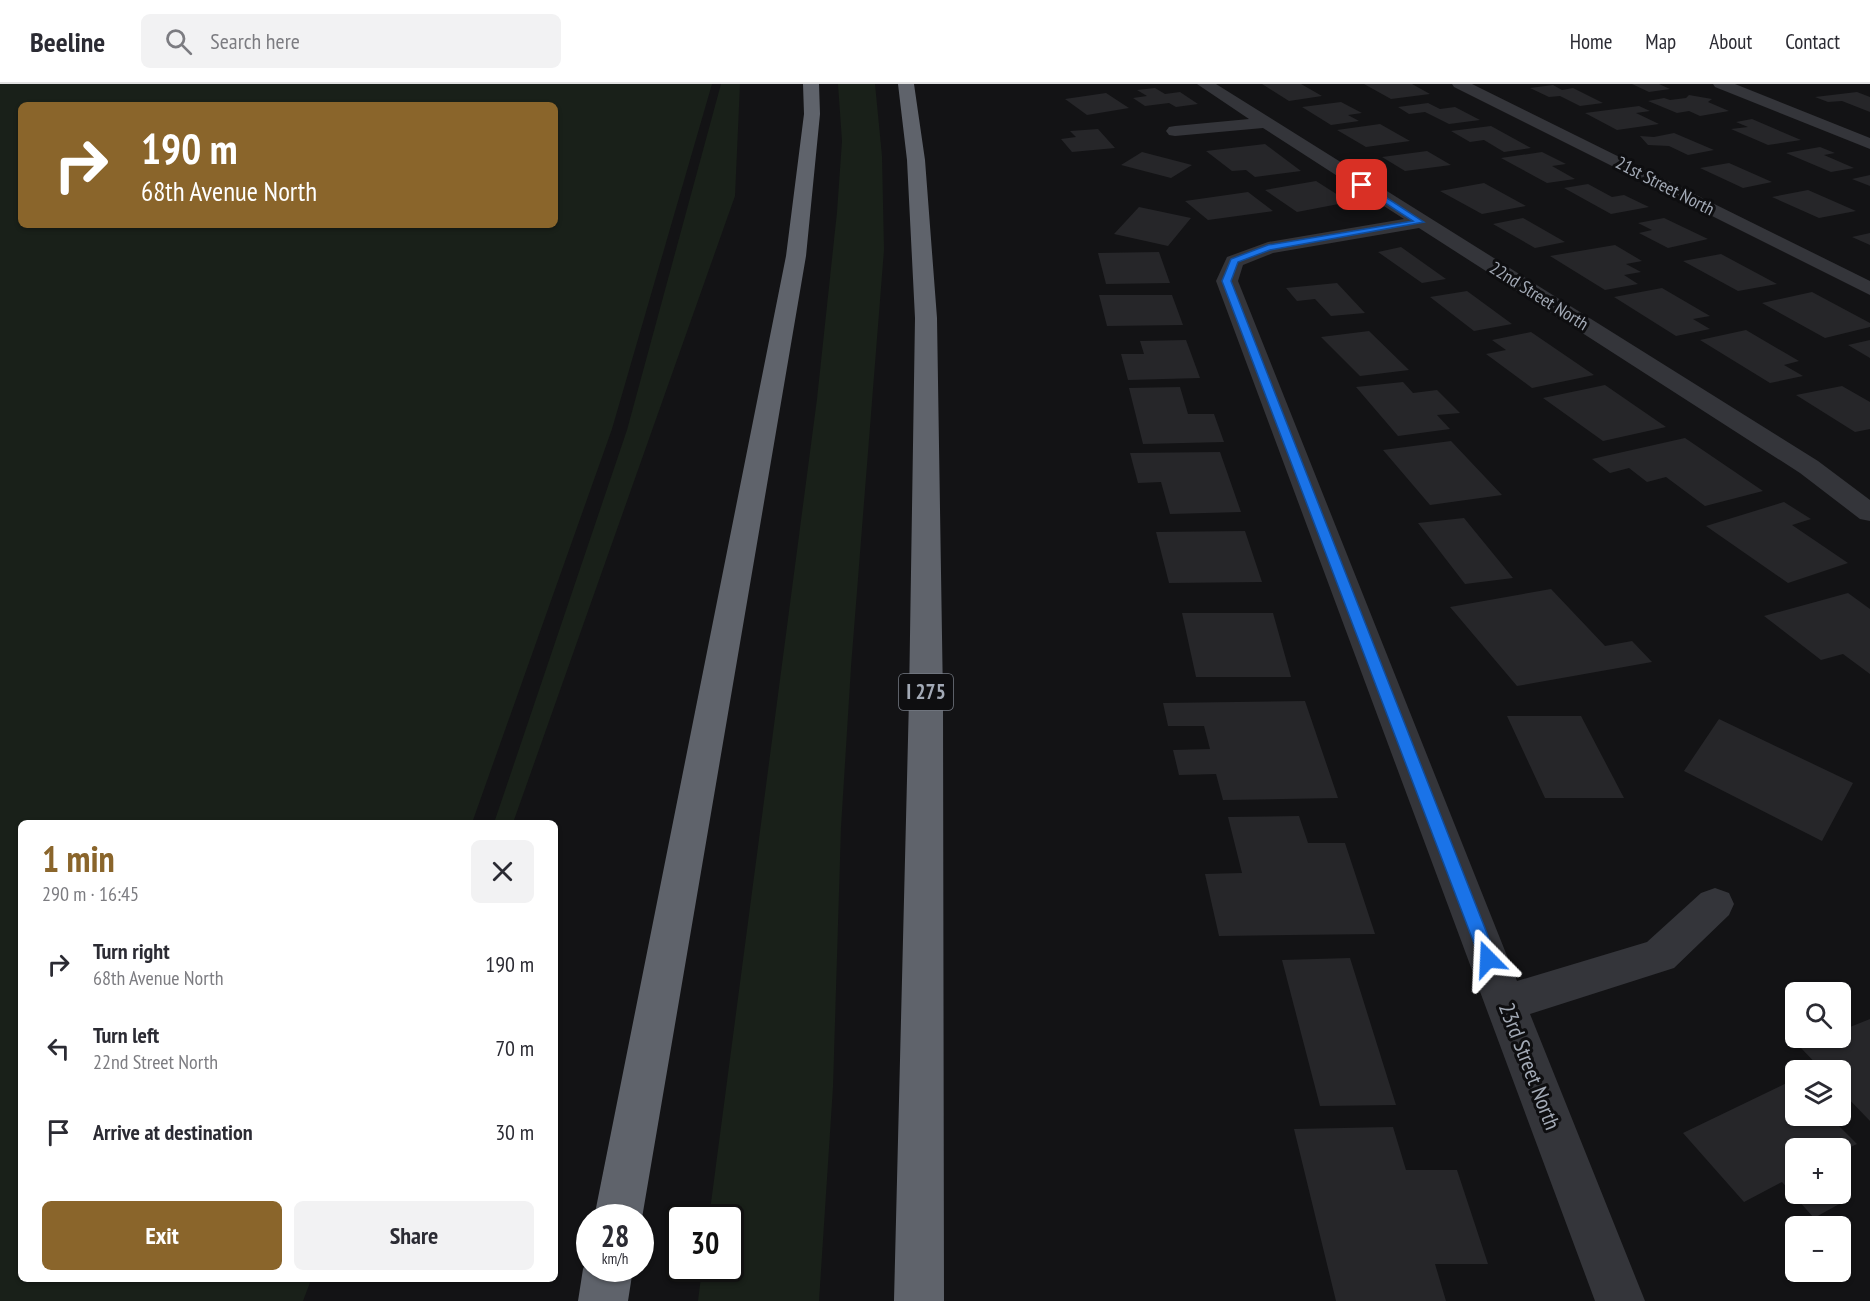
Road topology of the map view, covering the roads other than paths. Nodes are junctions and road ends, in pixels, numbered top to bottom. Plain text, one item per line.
1 (811, 84) edge
2 (906, 84) edge
3 (1204, 84) edge
4 (1460, 84) edge
5 (1721, 84) edge
6 (1264, 123) junction
7 (1175, 131) dead end
8 (1870, 144) edge
9 (1420, 222) junction
10 (1870, 289) edge
11 (1870, 513) edge
12 (1715, 904) dead end
13 (1505, 1003) junction
14 (621, 1204) edge
15 (606, 1282) edge
16 (603, 1301) edge
17 (919, 1301) edge
18 (1620, 1301) edge

1 - 14 highway
2 - 17 highway, I 275
3 - 6 street, 22nd Street North
4 - 10 street, 21st Street North
5 - 8 street
6 - 7 street
6 - 9 street, 22nd Street North
9 - 11 street, 22nd Street North
9 - 13 street, 23rd Street North
12 - 13 street
13 - 18 street, 23rd Street North
15 - 16 highway

